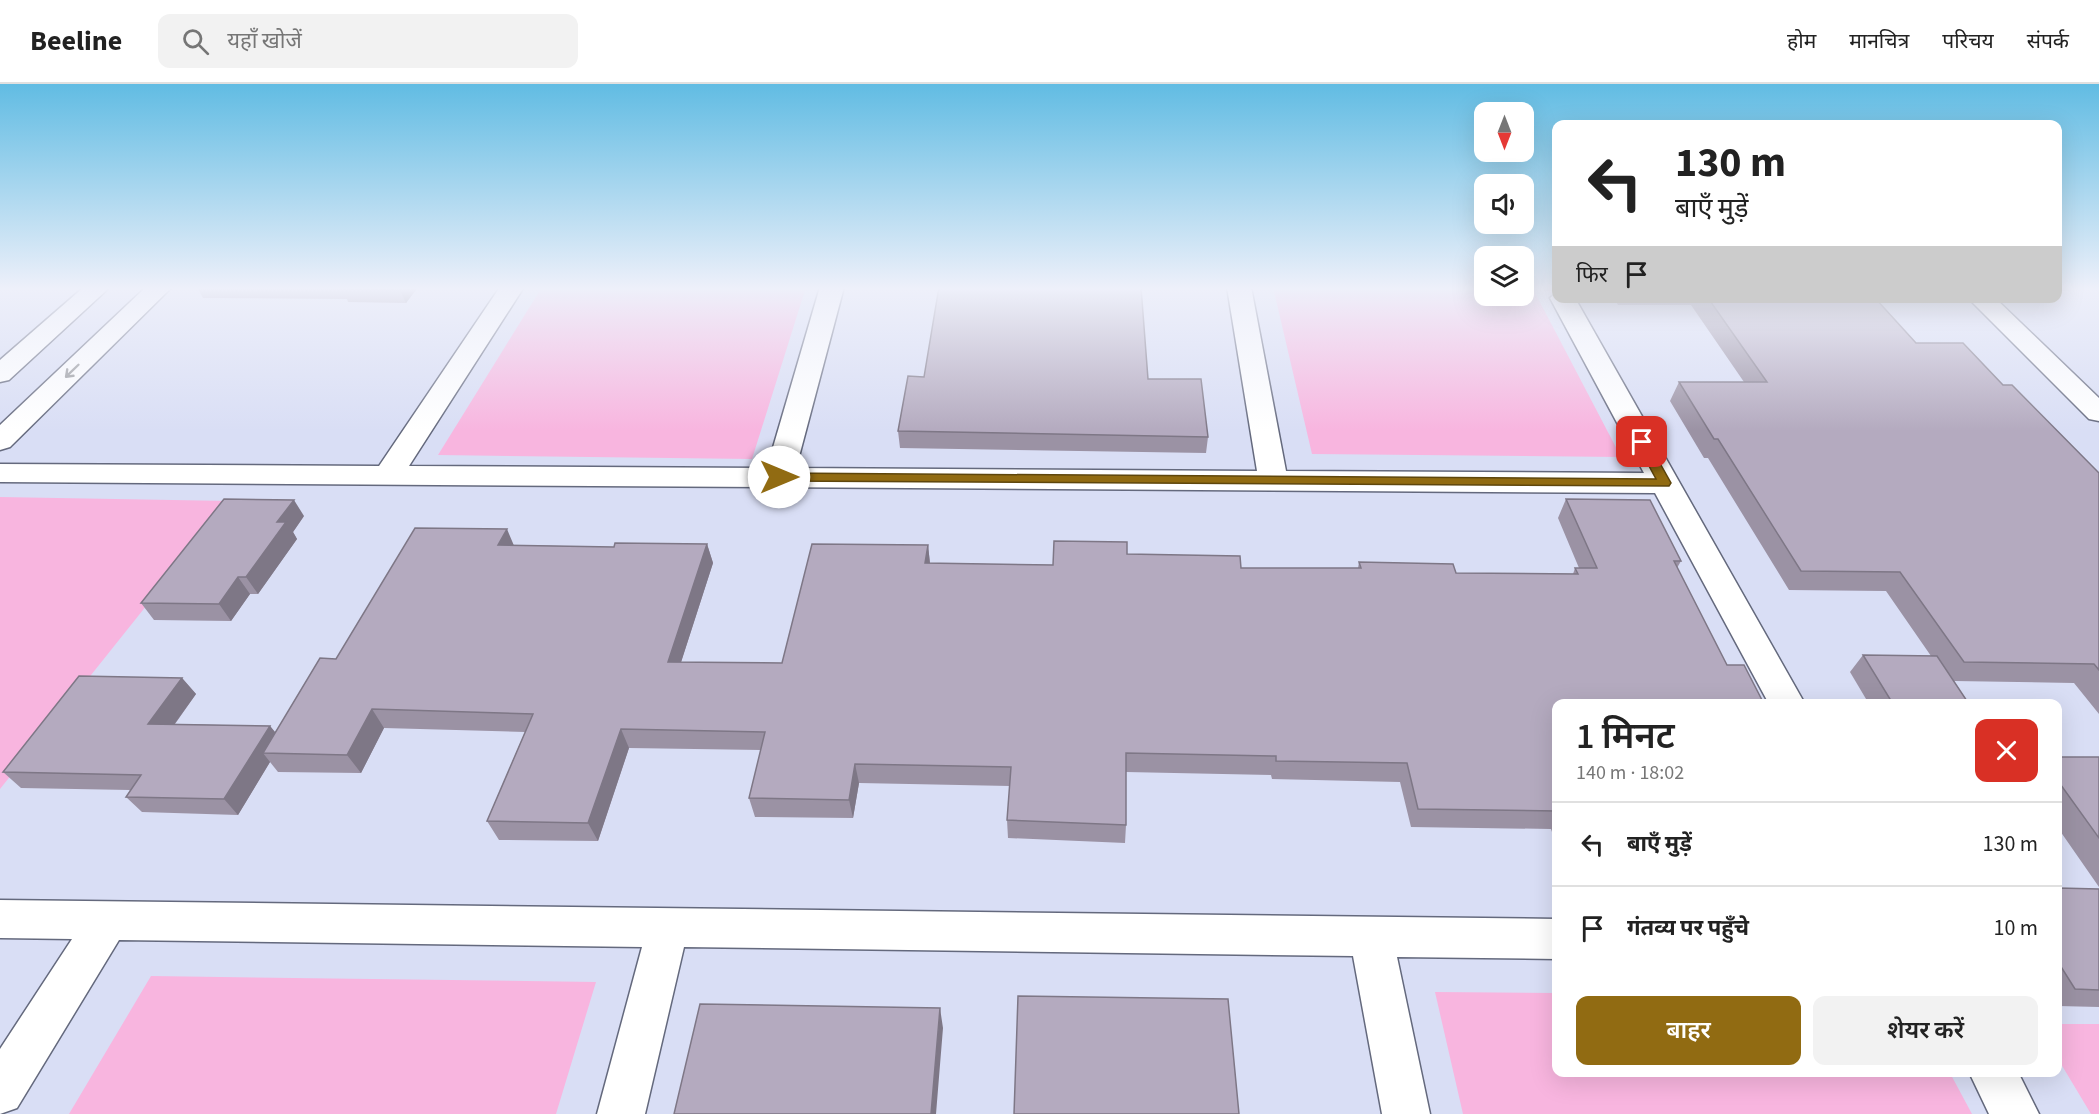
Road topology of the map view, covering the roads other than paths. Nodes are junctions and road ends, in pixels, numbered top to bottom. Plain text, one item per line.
1 (44, 335) edge
2 (110, 335) edge
3 (480, 335) edge
4 (819, 335) edge
5 (1247, 335) edge
6 (1583, 335) edge
7 (2018, 335) edge
8 (0, 374) edge
9 (2099, 413) edge
10 (0, 441) edge
11 (0, 472) edge
12 (388, 475) junction
13 (779, 477) junction
14 (1273, 480) junction
15 (1665, 483) junction
16 (1784, 699) edge
17 (0, 919) edge
18 (108, 920) junction
19 (668, 928) junction
20 (1371, 936) junction
21 (1552, 939) edge
22 (1995, 1077) edge
23 (0, 1091) edge
24 (621, 1114) edge
25 (1406, 1114) edge
26 (2015, 1114) edge

1 - 8 street
2 -> 10 street
3 - 12 street
4 - 13 street
5 - 14 street
6 - 15 street
7 - 9 street
11 - 12 street
12 - 13 street
13 - 14 street
14 - 15 street
15 - 16 street
17 - 18 street
18 - 19 street
18 - 23 street
19 - 20 street
19 - 24 street
20 - 21 street
20 - 25 street
22 - 26 street

